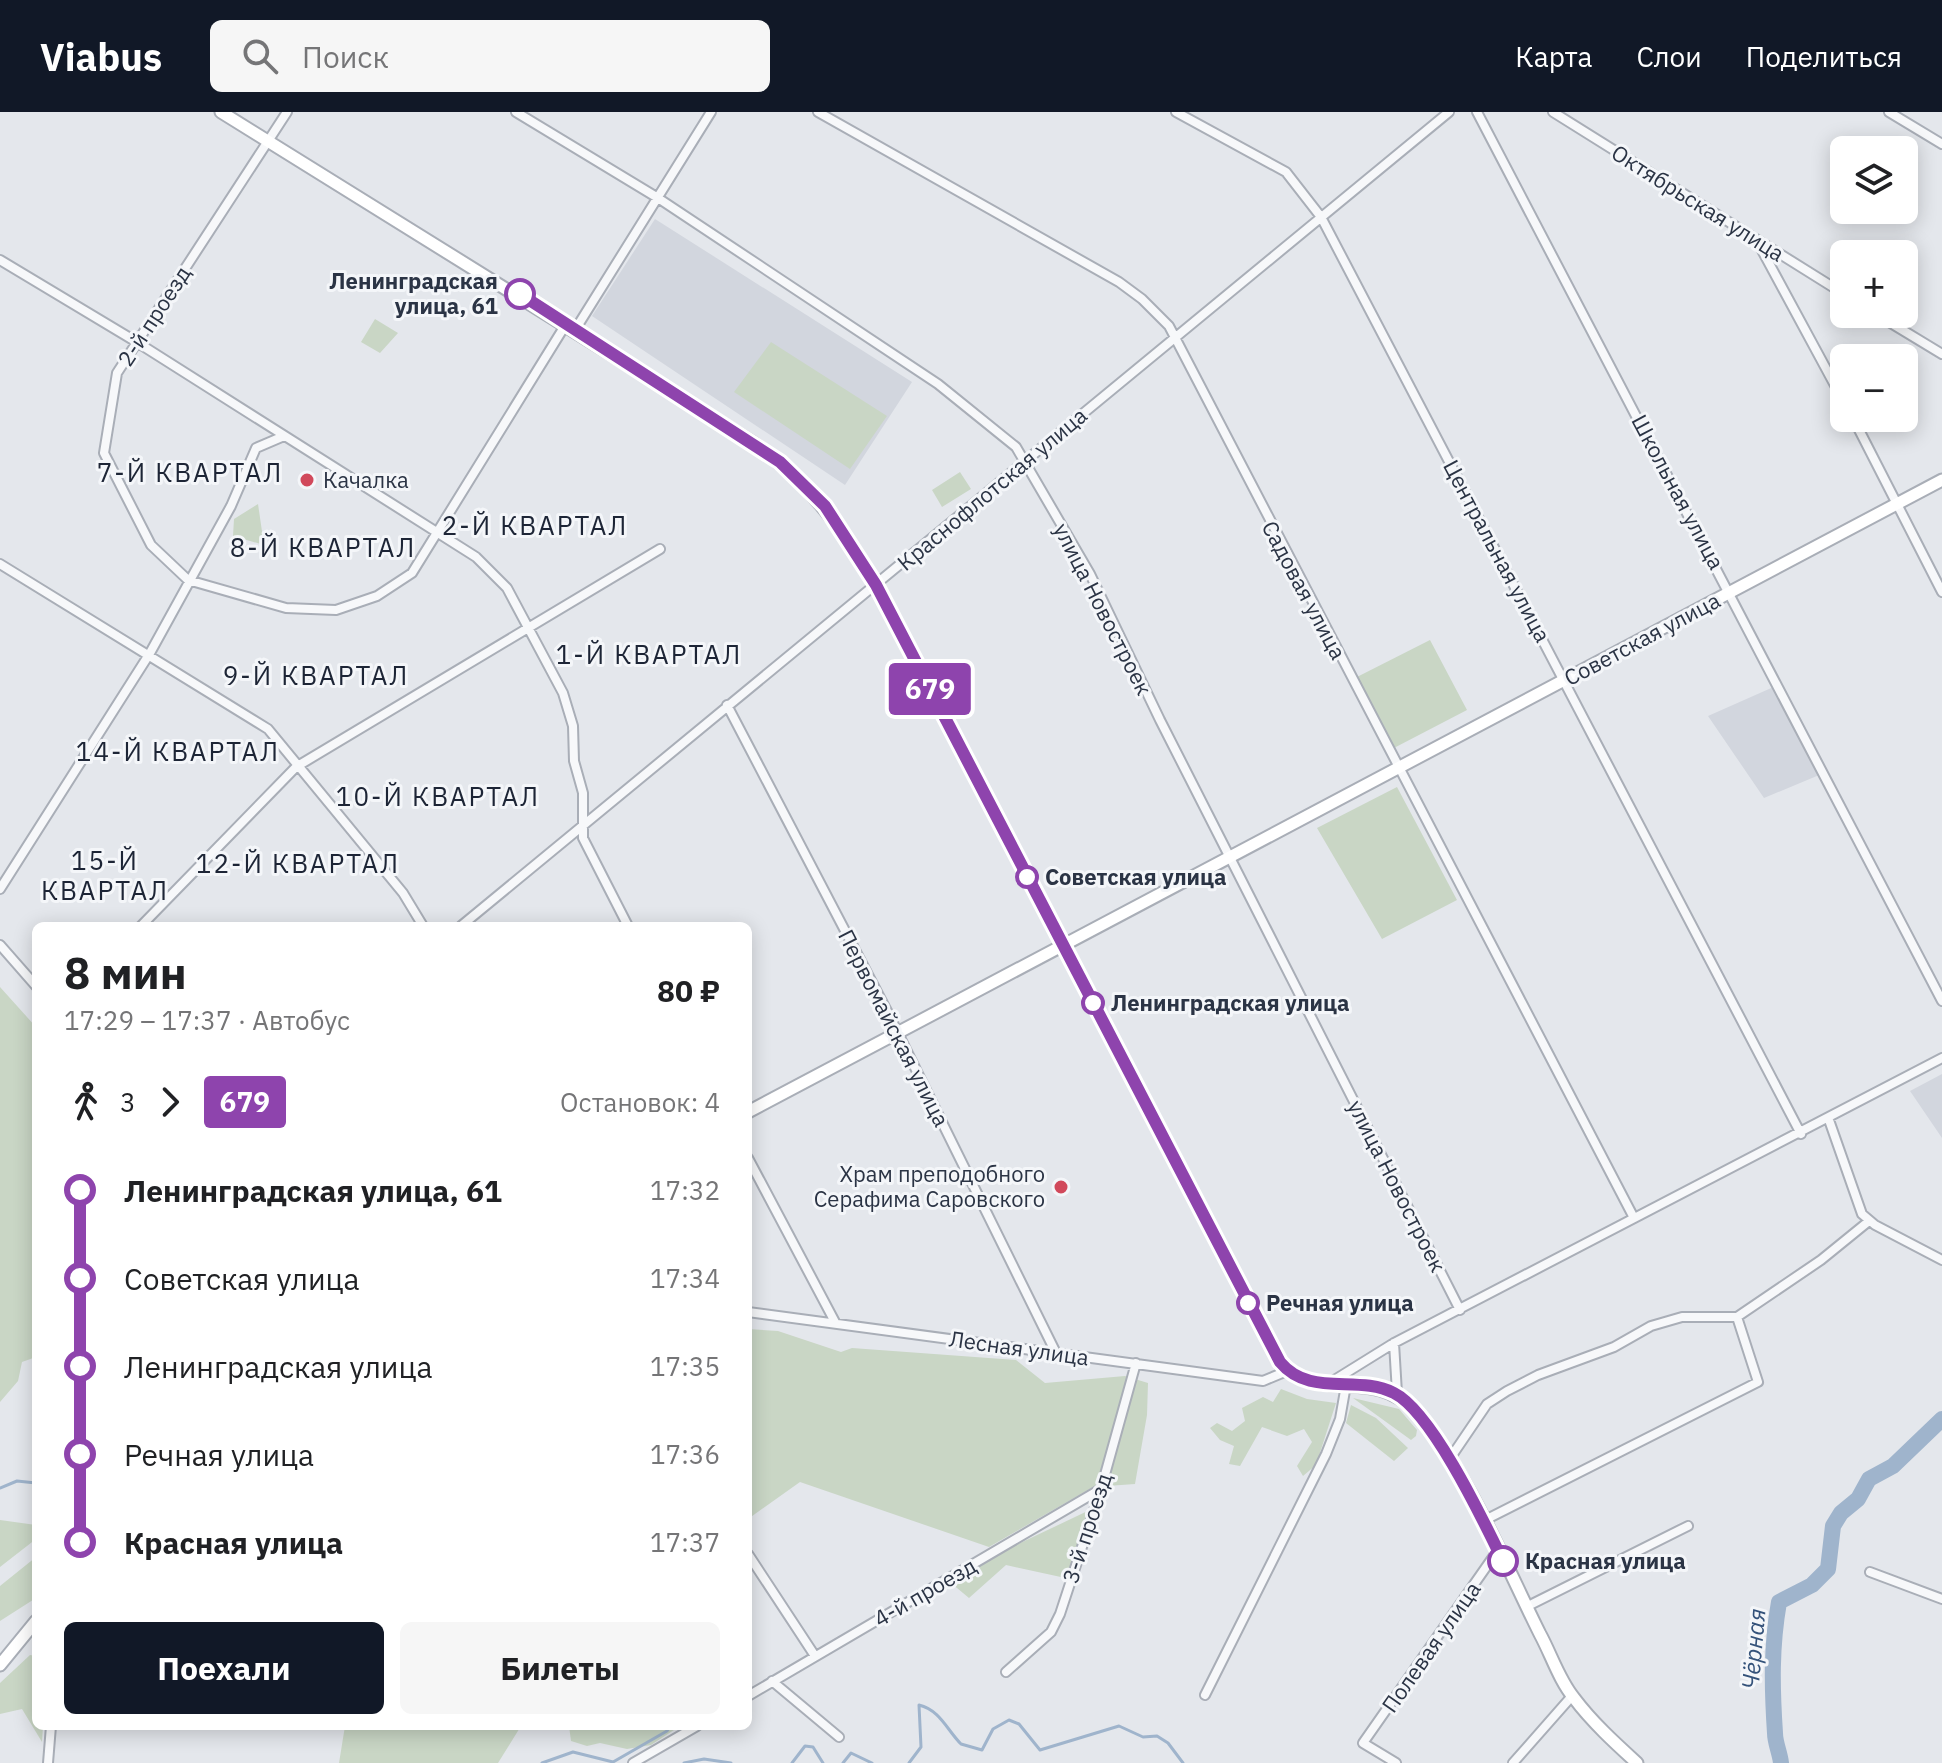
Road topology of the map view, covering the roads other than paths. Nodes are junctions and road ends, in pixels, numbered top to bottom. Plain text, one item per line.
1 (221, 112) edge
2 (287, 112) edge
3 (516, 112) edge
4 (711, 112) edge
5 (818, 112) edge
6 (1176, 112) edge
7 (1449, 112) edge
8 (1477, 112) edge
9 (1553, 112) edge
10 (1889, 112) edge
11 (267, 140) junction
12 (1942, 144) edge
13 (658, 198) junction
14 (1321, 217) junction
15 (1757, 241) junction
16 (0, 260) edge
17 (1830, 285) edge
18 (570, 327) junction
19 (1899, 328) edge
20 (1173, 339) junction
21 (135, 341) junction
22 (1942, 354) edge
23 (1830, 376) edge
24 (1860, 432) edge
25 (284, 436) junction
26 (1023, 462) junction
27 (1942, 480) edge
28 (1899, 504) junction
29 (438, 533) junction
30 (660, 549) dead end
31 (0, 564) edge
32 (188, 580) junction
33 (876, 585) junction
34 (1730, 592) junction
35 (1942, 592) edge
36 (529, 626) junction
37 (150, 653) junction
38 (1564, 680) junction
39 (727, 705) junction
40 (296, 767) junction
41 (1397, 768) junction
42 (584, 823) junction
43 (1231, 857) junction
44 (0, 889) edge
45 (145, 922) edge
46 (421, 922) edge
47 (466, 922) edge
48 (626, 922) edge
49 (0, 945) edge
50 (1064, 947) junction
51 (32, 981) edge
52 (1942, 1001) edge
53 (899, 1035) junction
54 (1942, 1058) edge
55 (752, 1110) edge
56 (1829, 1120) junction
57 (1801, 1134) junction
58 (752, 1166) edge
59 (1634, 1218) junction
60 (1869, 1221) junction
61 (1942, 1260) edge
62 (1460, 1310) junction
63 (752, 1312) edge
64 (1737, 1317) junction
65 (835, 1322) junction
66 (1394, 1343) junction
67 (1056, 1353) junction
68 (1136, 1363) junction
69 (1287, 1371) junction
70 (1327, 1384) junction
71 (1346, 1385) junction
72 (1397, 1393) junction
73 (1449, 1460) junction
74 (1101, 1489) junction
75 (1483, 1521) junction
76 (1688, 1526) dead end
77 (1498, 1550) junction
78 (752, 1560) edge
79 (1870, 1572) dead end
80 (1942, 1599) edge
81 (1526, 1607) junction
82 (32, 1626) edge
83 (815, 1656) junction
84 (0, 1665) edge
85 (1006, 1672) dead end
86 (772, 1681) junction
87 (752, 1694) edge
88 (1205, 1695) dead end
89 (1572, 1696) junction
90 (51, 1730) edge
91 (690, 1730) edge
92 (839, 1737) dead end
93 (48, 1763) edge
94 (633, 1763) edge
95 (1396, 1763) edge
96 (1513, 1763) edge
97 (1637, 1763) edge

1 - 11 main road
2 - 11 street, 2-й проезд
3 - 13 street, улица Новостроек
4 - 13 street, 2-й проезд
5 - 20 street, Садовая улица
6 - 14 street, Центральная улица
7 - 14 street, Краснофлотская улица
8 - 34 street, Школьная улица
9 - 15 street, Октябрьская улица
10 - 12 street
11 - 18 main road
11 - 21 street, 2-й проезд
13 - 18 street, 2-й проезд
13 - 26 street, улица Новостроек
14 - 20 street, Краснофлотская улица
14 - 38 street, Центральная улица
15 - 17 street, Октябрьская улица
15 - 23 street
16 - 21 street
18 - 29 street, 2-й проезд
18 - 33 main road
19 - 22 street
20 - 26 street, Краснофлотская улица
20 - 41 street, Садовая улица
21 - 25 street
21 - 32 street, 2-й проезд
24 - 28 street
25 - 29 street
25 - 32 street
26 - 33 street, Краснофлотская улица
26 - 43 street, улица Новостроек
27 - 28 main road, Советская улица
28 - 34 main road, Советская улица
28 - 35 street
29 - 32 street, 2-й проезд
29 - 36 street
30 - 36 street
31 - 37 street
32 - 37 street
33 - 39 street, Краснофлотская улица
33 - 50 main road
34 - 38 main road, Советская улица
34 - 52 street, Школьная улица
36 - 40 street
36 - 42 street
37 - 40 street
37 - 44 street
38 - 41 main road, Советская улица
38 - 57 street, Центральная улица
39 - 42 street, Краснофлотская улица
39 - 53 street, Первомайская улица
40 - 45 street
40 - 46 street
41 - 43 main road, Советская улица
41 - 59 street, Садовая улица
42 - 47 street, Краснофлотская улица
42 - 48 street
43 - 50 main road, Советская улица
43 - 62 street, улица Новостроек
49 - 51 street
50 - 53 main road, Советская улица
50 - 69 main road
53 - 55 main road, Советская улица
53 - 67 street, Первомайская улица
54 - 56 street
56 - 57 street
56 - 60 street
57 - 59 street
58 - 65 street
59 - 62 street
60 - 61 street
60 - 64 street
62 - 66 street
63 - 65 street, Лесная улица
64 - 73 street
64 - 75 street
65 - 67 street, Лесная улица
66 - 70 street
66 - 72 street
67 - 68 street, Лесная улица
68 - 69 street, Лесная улица
68 - 74 street, 3-й проезд
69 - 70 main road
70 - 71 main road
71 - 72 main road
71 - 88 street
72 - 73 main road
73 - 75 main road
74 - 83 street, 4-й проезд
74 - 85 street, 3-й проезд
75 - 77 main road
76 - 81 street
77 - 81 main road
77 - 95 street, Полевая улица
78 - 83 street
79 - 80 street
81 - 89 main road
82 - 84 main road
83 - 86 street, 4-й проезд
86 - 87 street, 4-й проезд
86 - 92 street
89 - 96 street
89 - 97 main road
90 - 93 street
91 - 94 street

